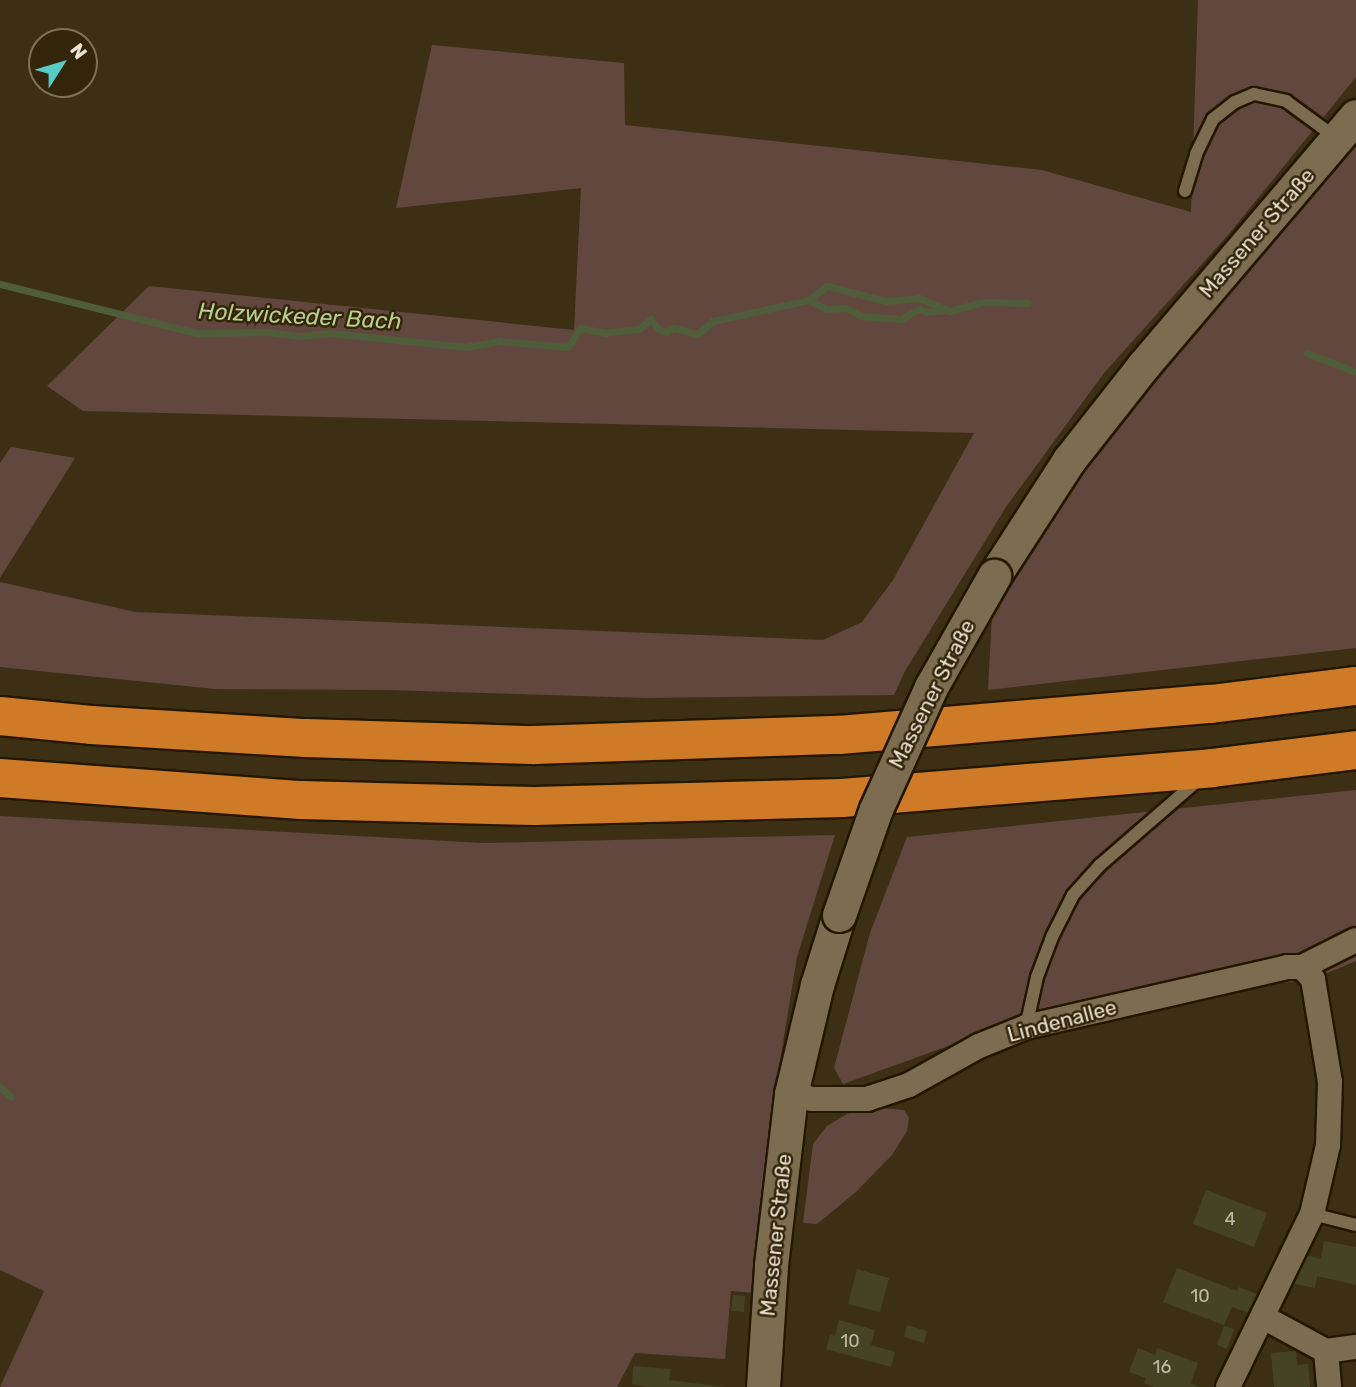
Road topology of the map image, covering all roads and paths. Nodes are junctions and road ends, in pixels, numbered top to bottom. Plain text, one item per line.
1 (1347, 128) edge
2 (1185, 191) dead end
3 (1356, 686) edge
4 (0, 716) edge
5 (1356, 750) edge
6 (1212, 768) junction
7 (0, 778) edge
8 (1356, 940) edge
9 (1302, 967) junction
10 (1026, 1027) junction
11 (792, 1094) junction
12 (1312, 1214) junction
13 (1356, 1225) edge
14 (1262, 1317) junction
15 (1356, 1347) edge
16 (1326, 1351) junction
17 (763, 1387) edge
18 (1228, 1387) edge
19 (1329, 1387) edge

1 - 2 lane
1 - 11 main road, Massener Straße, bridge
3 - 4 highway
5 - 6 highway
6 - 7 highway
6 - 10 lane
8 - 9 street, Lindenallee
9 - 10 street, Lindenallee
9 - 12 street
10 - 11 street, Lindenallee
11 - 17 main road, Massener Straße
12 - 13 lane
12 - 14 street
14 - 16 street
14 - 18 street
15 - 16 street
16 - 19 street

